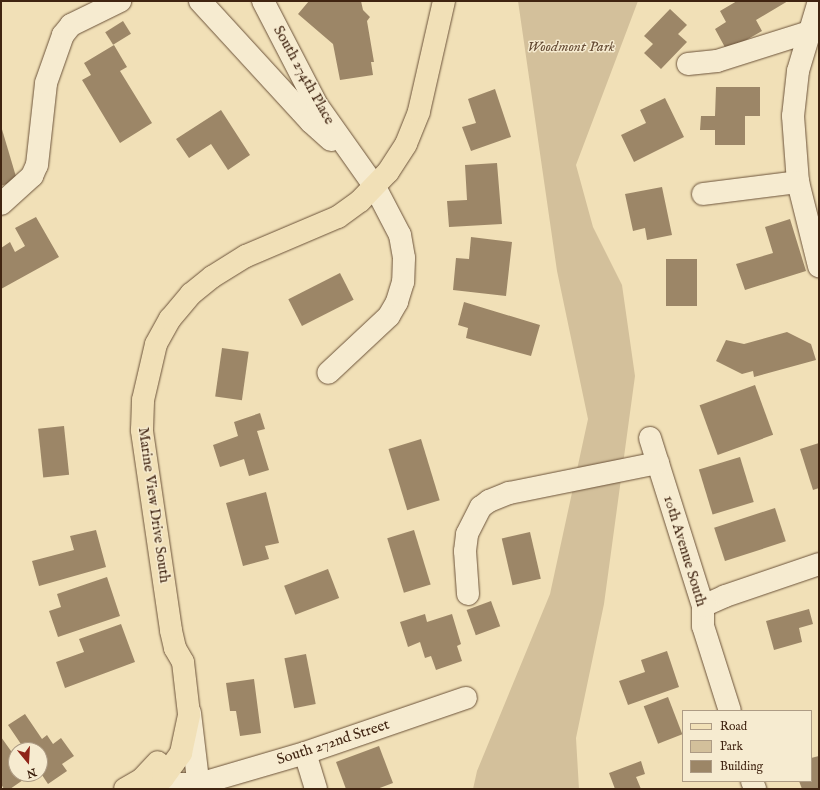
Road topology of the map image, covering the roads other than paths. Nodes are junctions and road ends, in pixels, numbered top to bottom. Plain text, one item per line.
1 (120, 1) edge
2 (200, 1) edge
3 (263, 1) edge
4 (444, 1) edge
5 (819, 1) edge
6 (809, 32) junction
7 (688, 64) dead end
8 (358, 163) junction
9 (798, 182) junction
10 (375, 187) junction
11 (703, 194) dead end
12 (1, 204) edge
13 (819, 266) edge
14 (328, 373) dead end
15 (650, 438) dead end
16 (658, 463) junction
17 (819, 564) edge
18 (468, 594) dead end
19 (704, 606) junction
20 (179, 655) junction
21 (466, 698) dead end
22 (189, 704) junction
23 (730, 710) edge
24 (305, 753) junction
25 (199, 786) edge
26 (125, 789) edge
27 (150, 789) edge
28 (158, 789) edge
29 (316, 789) edge

1 - 12 street
2 - 8 street
3 - 8 street, South 274th Place
4 - 10 main road, Marine View Drive South
5 - 6 street
6 - 7 street
6 - 9 street
8 - 10 street, South 274th Place
9 - 11 street
9 - 13 street
10 - 14 street, South 274th Place
10 - 20 main road, Marine View Drive South
15 - 16 street, 10th Avenue South
16 - 18 street
16 - 19 street, 10th Avenue South
17 - 19 street
19 - 23 street, 10th Avenue South
20 - 22 main road
20 - 26 main road
21 - 24 street, South 272nd Street
22 - 25 street
22 - 27 main road
24 - 25 street, South 272nd Street
24 - 29 street
25 - 28 street, South 272nd Street

